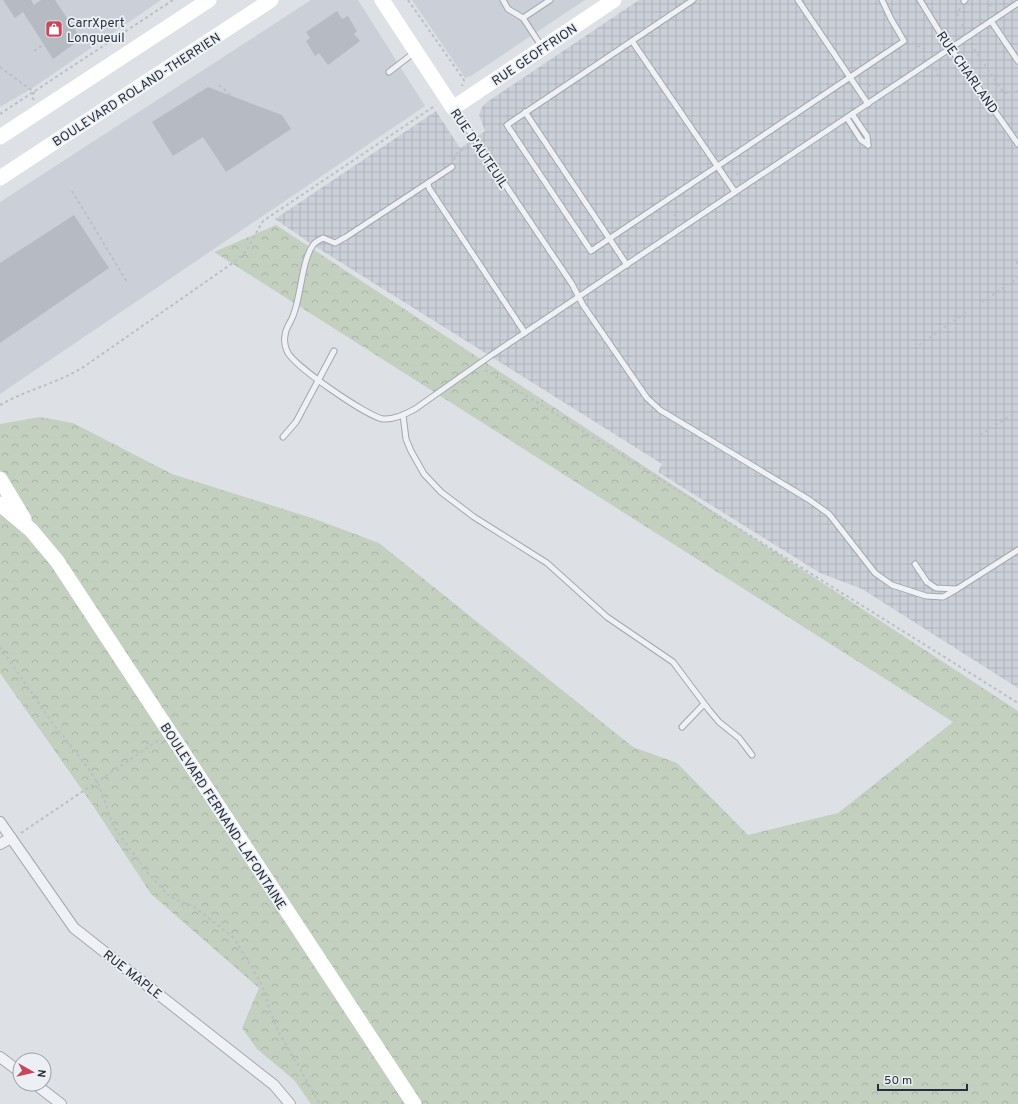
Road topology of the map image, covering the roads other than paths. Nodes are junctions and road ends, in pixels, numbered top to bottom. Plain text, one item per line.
1 (209, 0) edge
2 (271, 0) edge
3 (382, 0) edge
4 (502, 0) edge
5 (550, 0) edge
6 (614, 0) edge
7 (693, 0) edge
8 (798, 0) edge
9 (882, 0) edge
10 (920, 0) edge
11 (1018, 3) edge
12 (523, 18) junction
13 (991, 21) junction
14 (632, 41) junction
15 (542, 48) junction
16 (950, 48) junction
17 (416, 52) junction
18 (1018, 61) edge
19 (389, 72) dead end
20 (850, 77) junction
21 (868, 104) junction
22 (454, 108) junction
23 (525, 112) junction
24 (852, 114) junction
25 (846, 118) junction
26 (0, 137) edge
27 (1018, 144) edge
28 (717, 166) junction
29 (452, 167) dead end
30 (0, 178) edge
31 (428, 183) junction
32 (735, 192) junction
33 (609, 238) junction
34 (627, 265) junction
35 (578, 297) junction
36 (525, 333) junction
37 (334, 350) dead end
38 (318, 381) junction
39 (402, 415) junction
40 (283, 437) dead end
41 (0, 479) edge
42 (0, 504) edge
43 (31, 530) junction
44 (1018, 550) edge
45 (915, 564) dead end
46 (957, 589) junction
47 (704, 704) junction
48 (682, 727) dead end
49 (752, 755) dead end
50 (0, 822) edge
51 (14, 836) junction
52 (0, 844) edge
53 (0, 1056) edge
54 (12, 1066) edge
55 (45, 1092) edge
56 (61, 1104) edge
57 (290, 1104) edge
58 (414, 1104) edge

1 - 26 street
2 - 30 street, BOULEVARD ROLAND-THERRIEN
3 - 17 street, RUE D'AUTEUIL
4 - 12 lane
5 - 12 lane
6 - 15 street, RUE GEOFFRION
7 - 14 lane
8 - 20 lane
9 - 20 lane
10 - 16 lane, RUE CHARLAND
11 - 13 lane
12 - 15 lane
13 - 16 lane
13 - 18 lane
14 - 23 lane
14 - 28 lane
15 - 22 street, RUE GEOFFRION
16 - 21 lane
16 - 27 lane, RUE CHARLAND
17 - 19 lane
17 - 22 street, RUE D'AUTEUIL
20 - 21 lane
20 - 28 lane
21 - 24 lane
22 - 35 lane, RUE D'AUTEUIL
23 - 33 lane
23 - 33 lane
24 - 25 lane
24 - 25 lane
25 - 32 lane
28 - 32 lane
28 - 33 lane
29 - 31 lane
31 - 36 lane
31 - 38 lane
32 - 34 lane
33 - 34 lane
34 - 35 lane
35 - 36 lane
35 - 46 lane, RUE D'AUTEUIL
36 - 39 lane
37 - 38 lane
38 - 39 lane
38 - 40 lane
39 - 47 lane
41 - 43 street, BOULEVARD FERNAND-LAFONTAINE
42 - 43 street, BOULEVARD FERNAND-LAFONTAINE
43 - 58 street, BOULEVARD FERNAND-LAFONTAINE
44 - 46 lane, RUE D'AUTEUIL
45 - 46 lane
47 - 48 lane
47 - 49 lane
50 - 51 street, RUE MAPLE
51 - 52 street
51 - 57 street, RUE MAPLE
53 - 54 street
55 - 56 street

